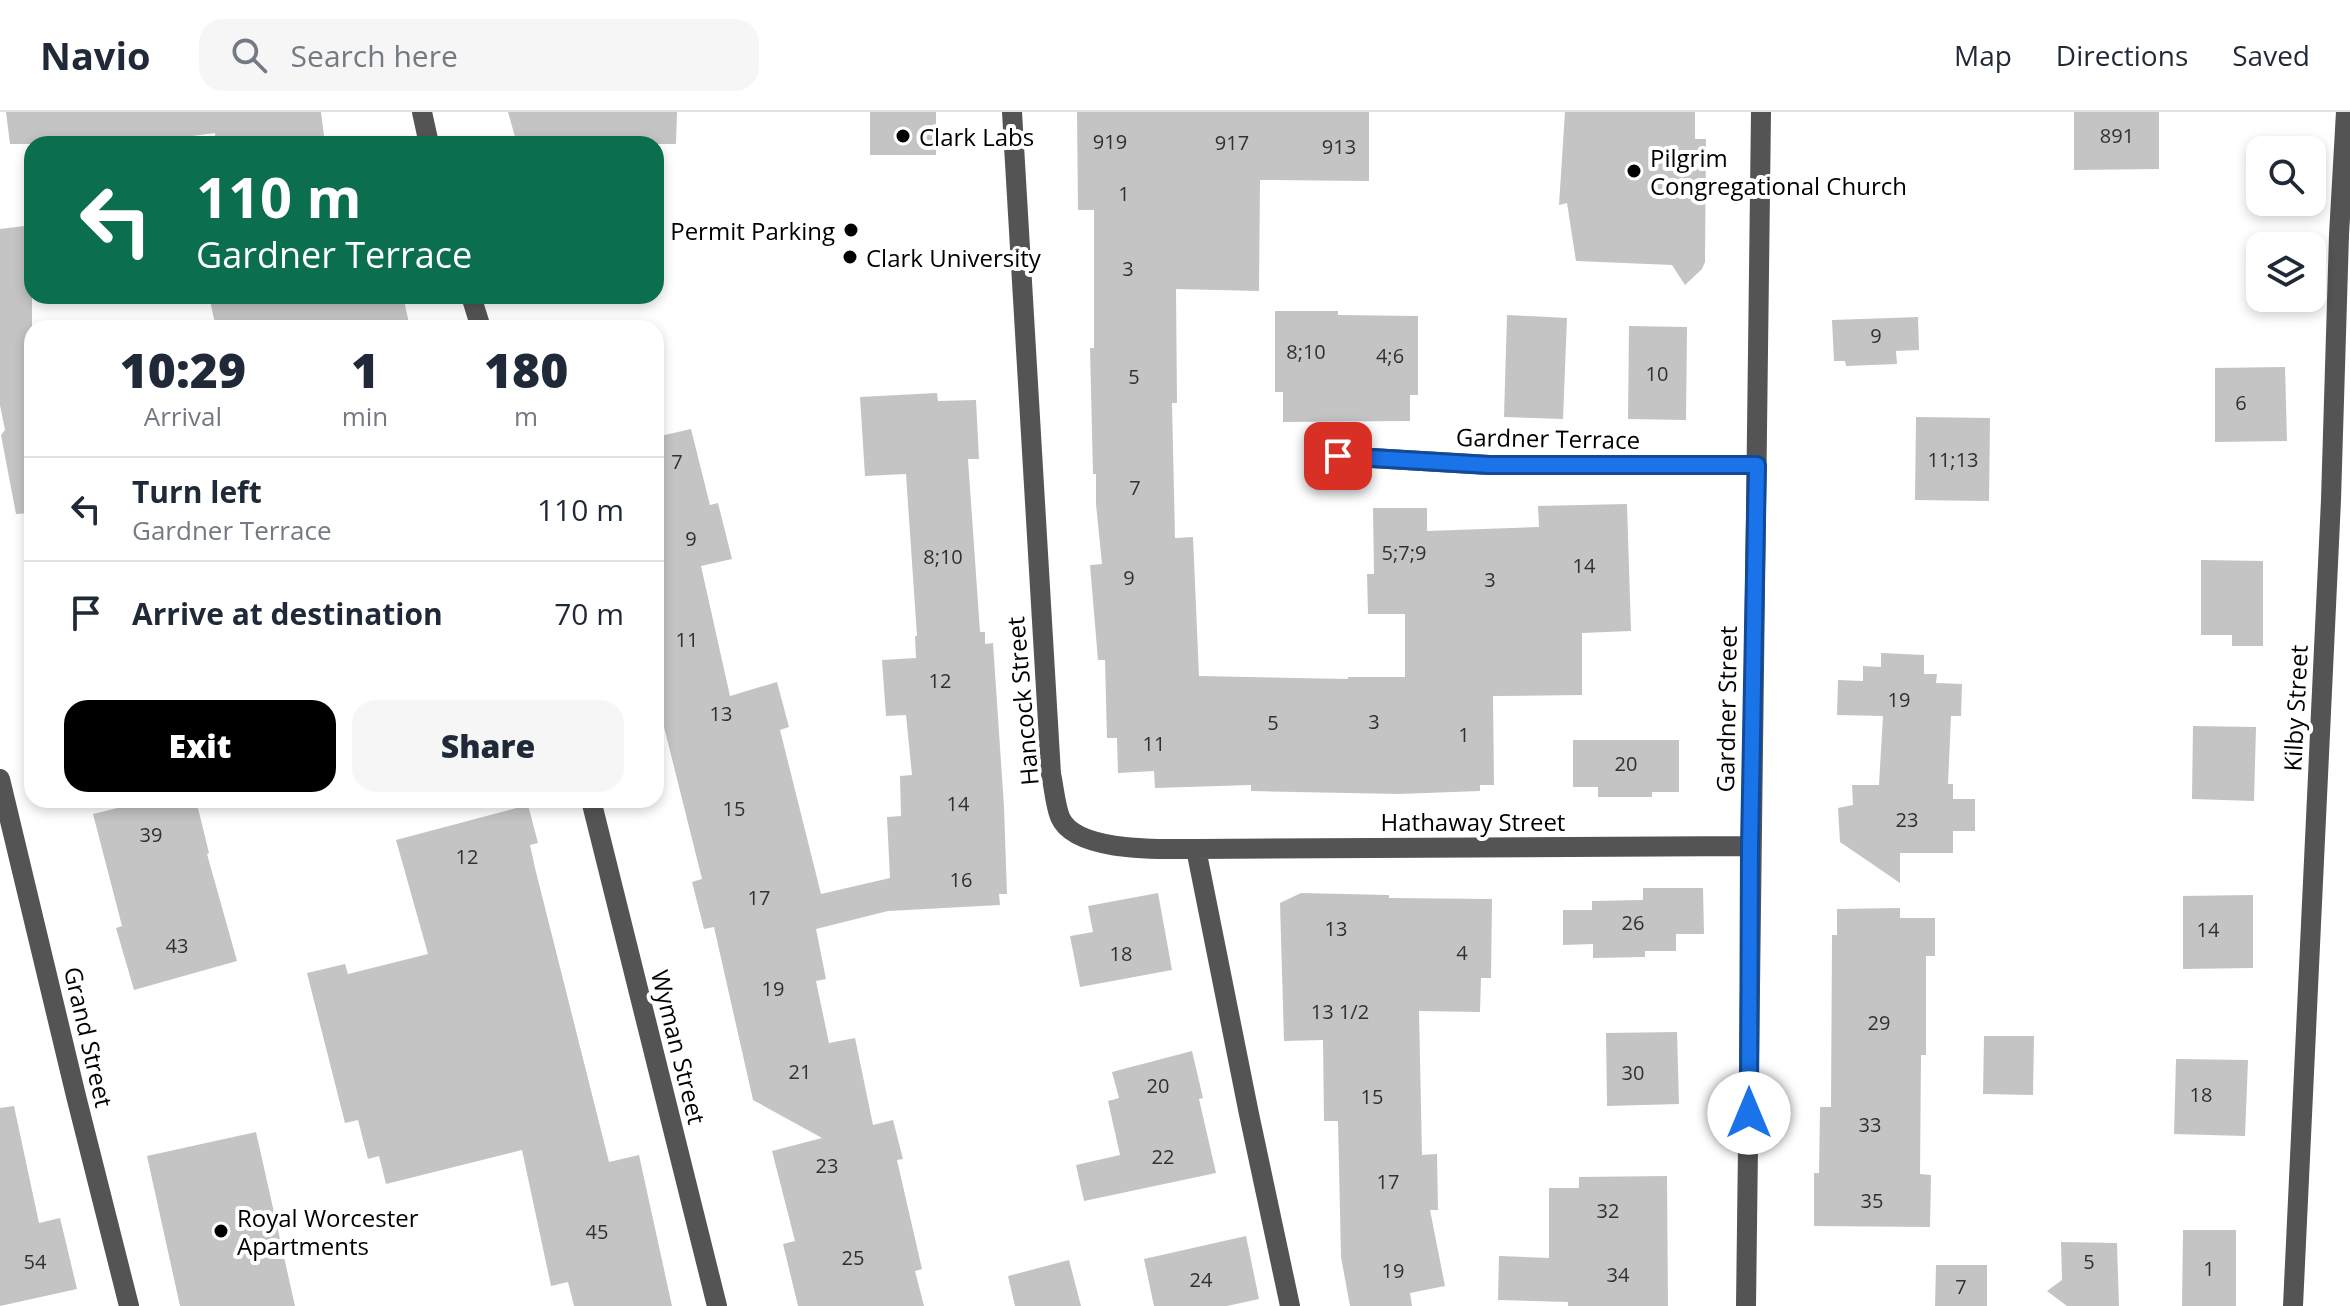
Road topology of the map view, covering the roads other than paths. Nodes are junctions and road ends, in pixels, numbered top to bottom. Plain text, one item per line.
1 (422, 112) edge
2 (1012, 112) edge
3 (1761, 112) edge
4 (2346, 112) edge
5 (427, 136) edge
6 (1338, 456) dead end
7 (1757, 465) junction
8 (0, 779) edge
9 (593, 808) edge
10 (8, 844) edge
11 (1750, 846) junction
12 (1196, 849) junction
13 (122, 1304) edge
14 (717, 1306) edge
15 (1290, 1306) edge
16 (1746, 1306) edge
17 (2293, 1306) edge

1 - 5 street
2 - 12 street, Hancock Street
3 - 7 street, Gardner Street
4 - 17 street, Kilby Street
6 - 7 street, Gardner Terrace
7 - 11 street, Gardner Street
8 - 10 street, Grand Street
9 - 14 street, Wyman Street
10 - 13 street, Grand Street
11 - 12 street, Hathaway Street
11 - 16 street, Gardner Street
12 - 15 street

